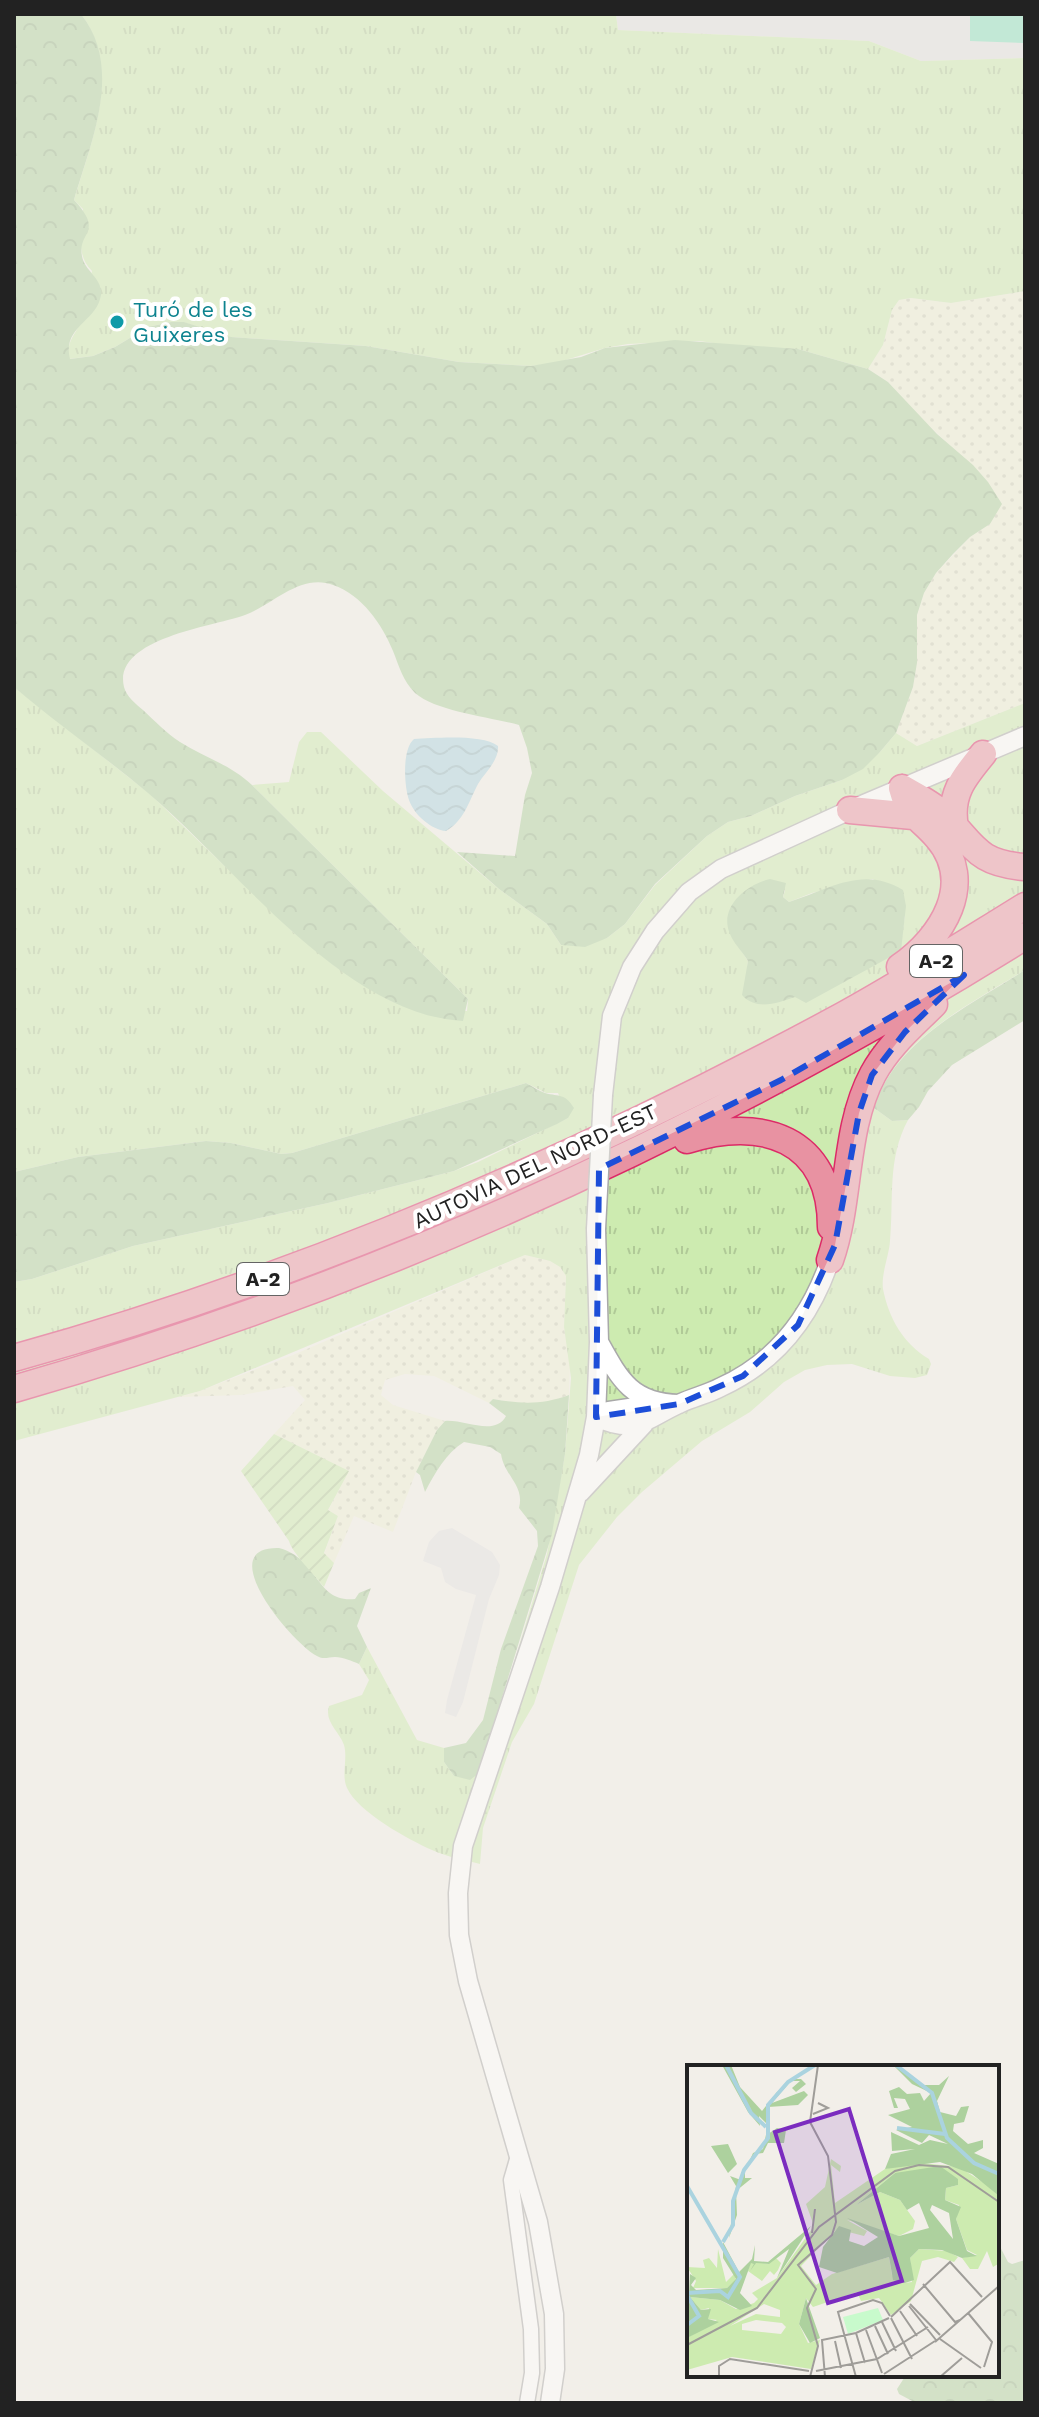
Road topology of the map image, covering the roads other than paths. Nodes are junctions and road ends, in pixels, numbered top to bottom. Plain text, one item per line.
1 (1025, 736) edge
2 (983, 754) junction
3 (902, 788) junction
4 (850, 810) junction
5 (913, 816) junction
6 (955, 827) junction
7 (1025, 867) edge
8 (1025, 906) edge
9 (1025, 936) edge
10 (964, 975) junction
11 (846, 1014) junction
12 (641, 1150) junction
13 (830, 1260) junction
14 (599, 1342) junction
15 (14, 1358) edge
16 (14, 1389) edge
17 (656, 1404) junction
18 (679, 1404) junction
19 (596, 1417) junction
20 (645, 1423) junction
21 (579, 1496) junction
22 (518, 2156) junction
23 (527, 2403) edge
24 (550, 2403) edge

1 - 2 street
2 - 3 street
2 - 6 highway
3 - 4 street
3 - 5 highway
3 - 6 highway
4 - 5 highway
4 - 14 street, bridge
5 - 11 highway
6 - 7 highway
8 - 11 highway, AUTOVIA DEL NORD-EST / A-2
9 - 10 highway, AUTOVIA DEL NORD-EST / A-2
10 - 12 highway, AUTOVIA DEL NORD-EST / A-2
10 - 13 highway
11 - 15 highway, AUTOVIA DEL NORD-EST / A-2
12 - 13 highway
12 - 16 highway, AUTOVIA DEL NORD-EST / A-2
13 - 18 street
14 - 17 street
14 - 19 street
17 - 18 street
17 - 19 street
18 - 20 street
19 - 20 street
19 - 21 street
20 - 21 street
21 - 22 street
22 - 23 street
22 - 24 street

